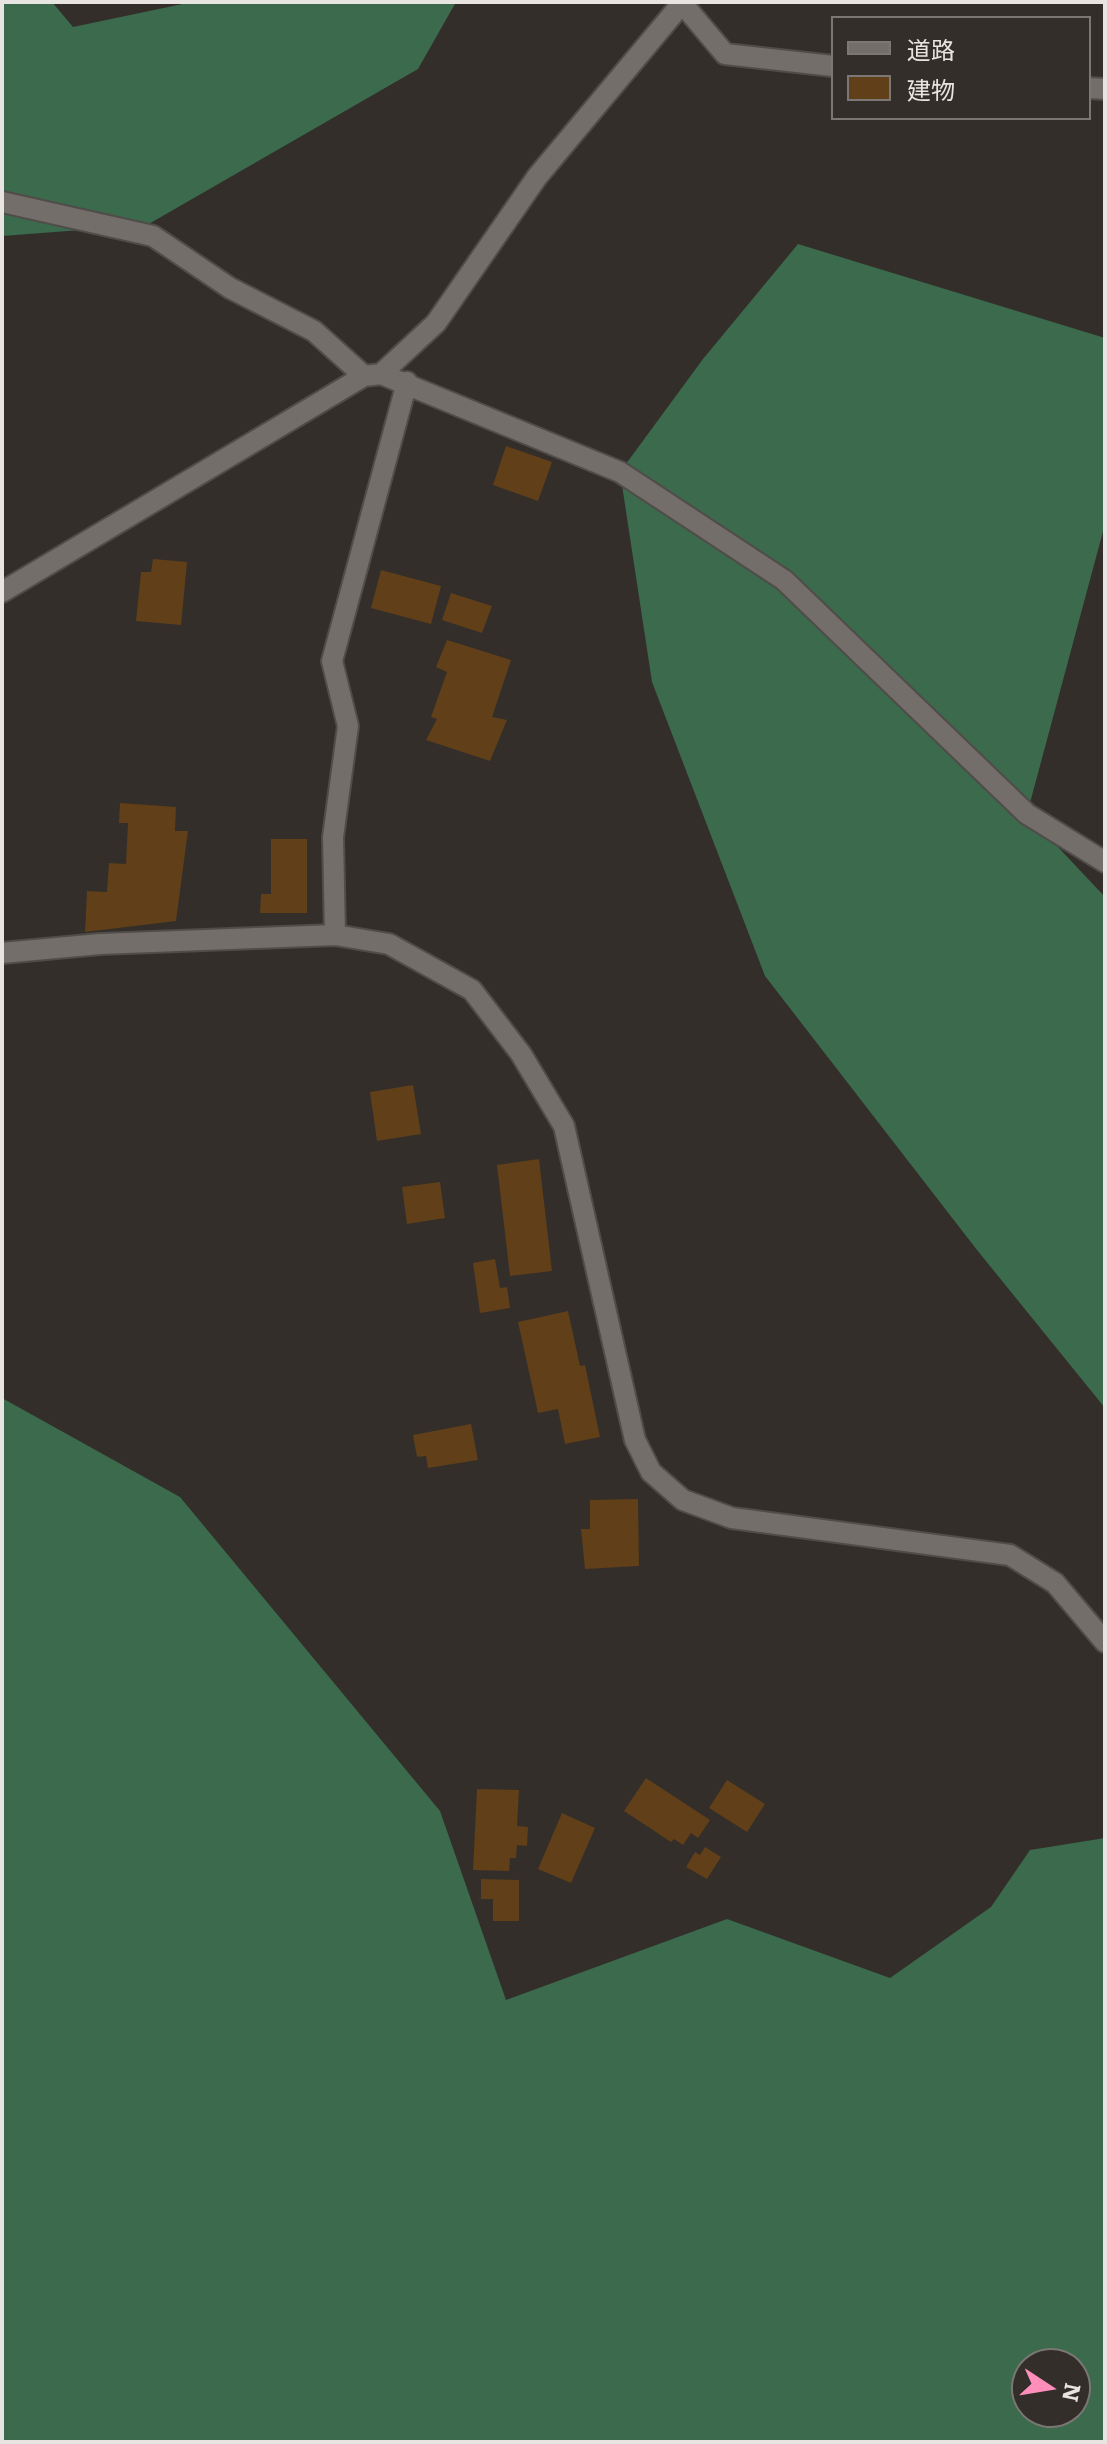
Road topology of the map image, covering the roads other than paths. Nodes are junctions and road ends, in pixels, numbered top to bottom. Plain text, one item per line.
1 (683, 3) edge
2 (831, 66) edge
3 (2, 202) edge
4 (373, 375) junction
5 (407, 382) junction
6 (2, 592) edge
7 (1105, 862) edge
8 (335, 935) junction
9 (2, 953) edge
10 (1105, 1642) edge

1 - 2 street
1 - 4 street
3 - 4 street
4 - 5 street
4 - 6 street
5 - 7 street
5 - 8 street
8 - 9 street
8 - 10 street

